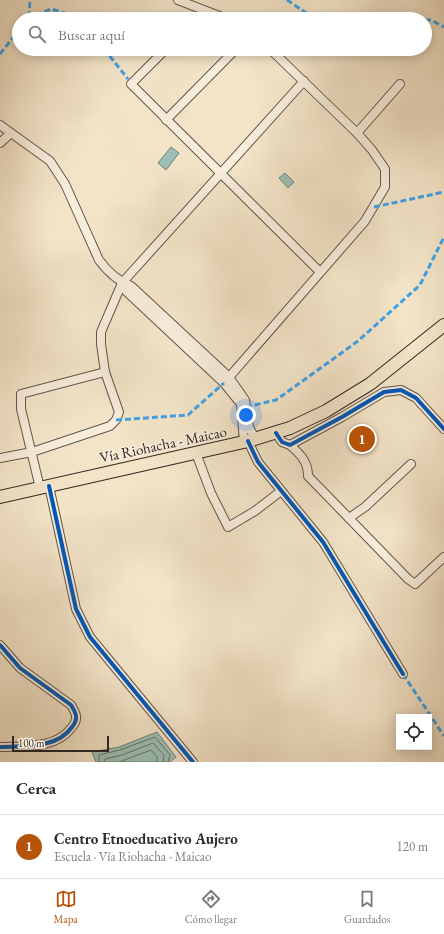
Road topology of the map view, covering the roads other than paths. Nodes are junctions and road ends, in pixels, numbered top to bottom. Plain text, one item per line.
1 (178, 0) edge
2 (204, 11) joint
3 (207, 12) edge
4 (159, 56) edge
5 (229, 56) edge
6 (277, 56) edge
7 (304, 81) junction
8 (400, 84) dead end
9 (166, 120) junction
10 (0, 125) edge
11 (11, 133) junction
12 (357, 133) junction
13 (0, 143) edge
14 (221, 174) junction
15 (320, 272) junction
16 (122, 283) junction
17 (444, 325) edge
18 (105, 372) junction
19 (227, 380) junction
20 (444, 429) edge
21 (276, 433) junction
22 (249, 441) junction
23 (290, 445) junction
24 (32, 452) junction
25 (196, 453) junction
26 (0, 458) edge
27 (411, 464) dead end
28 (44, 487) junction
29 (282, 491) junction
30 (0, 497) edge
31 (349, 518) junction
32 (444, 559) edge
33 (0, 645) edge
34 (403, 674) dead end
35 (0, 747) edge
36 (193, 762) edge

1 - 2 street
2 - 3 street
4 - 9 street
5 - 9 street
6 - 7 street
7 - 12 street
7 - 14 street
8 - 12 street
9 - 14 street
10 - 11 street
11 - 13 street
11 - 16 street
12 - 15 street
14 - 15 street
14 - 16 street
15 - 19 street
16 - 18 street
16 - 19 street
17 - 21 highway, Vía Riohacha - Maicao
18 - 24 street
18 - 24 street
19 - 22 street
20 - 23 street
21 - 22 highway, Vía Riohacha - Maicao
21 - 23 street
22 - 25 highway, Vía Riohacha - Maicao
22 - 29 street
23 - 31 street
24 - 26 street
24 - 28 street
25 - 28 highway, Vía Riohacha - Maicao
25 - 29 street
27 - 31 street
28 - 30 highway, Vía Riohacha - Maicao
28 - 36 street
29 - 34 street
31 - 32 street
33 - 35 street

